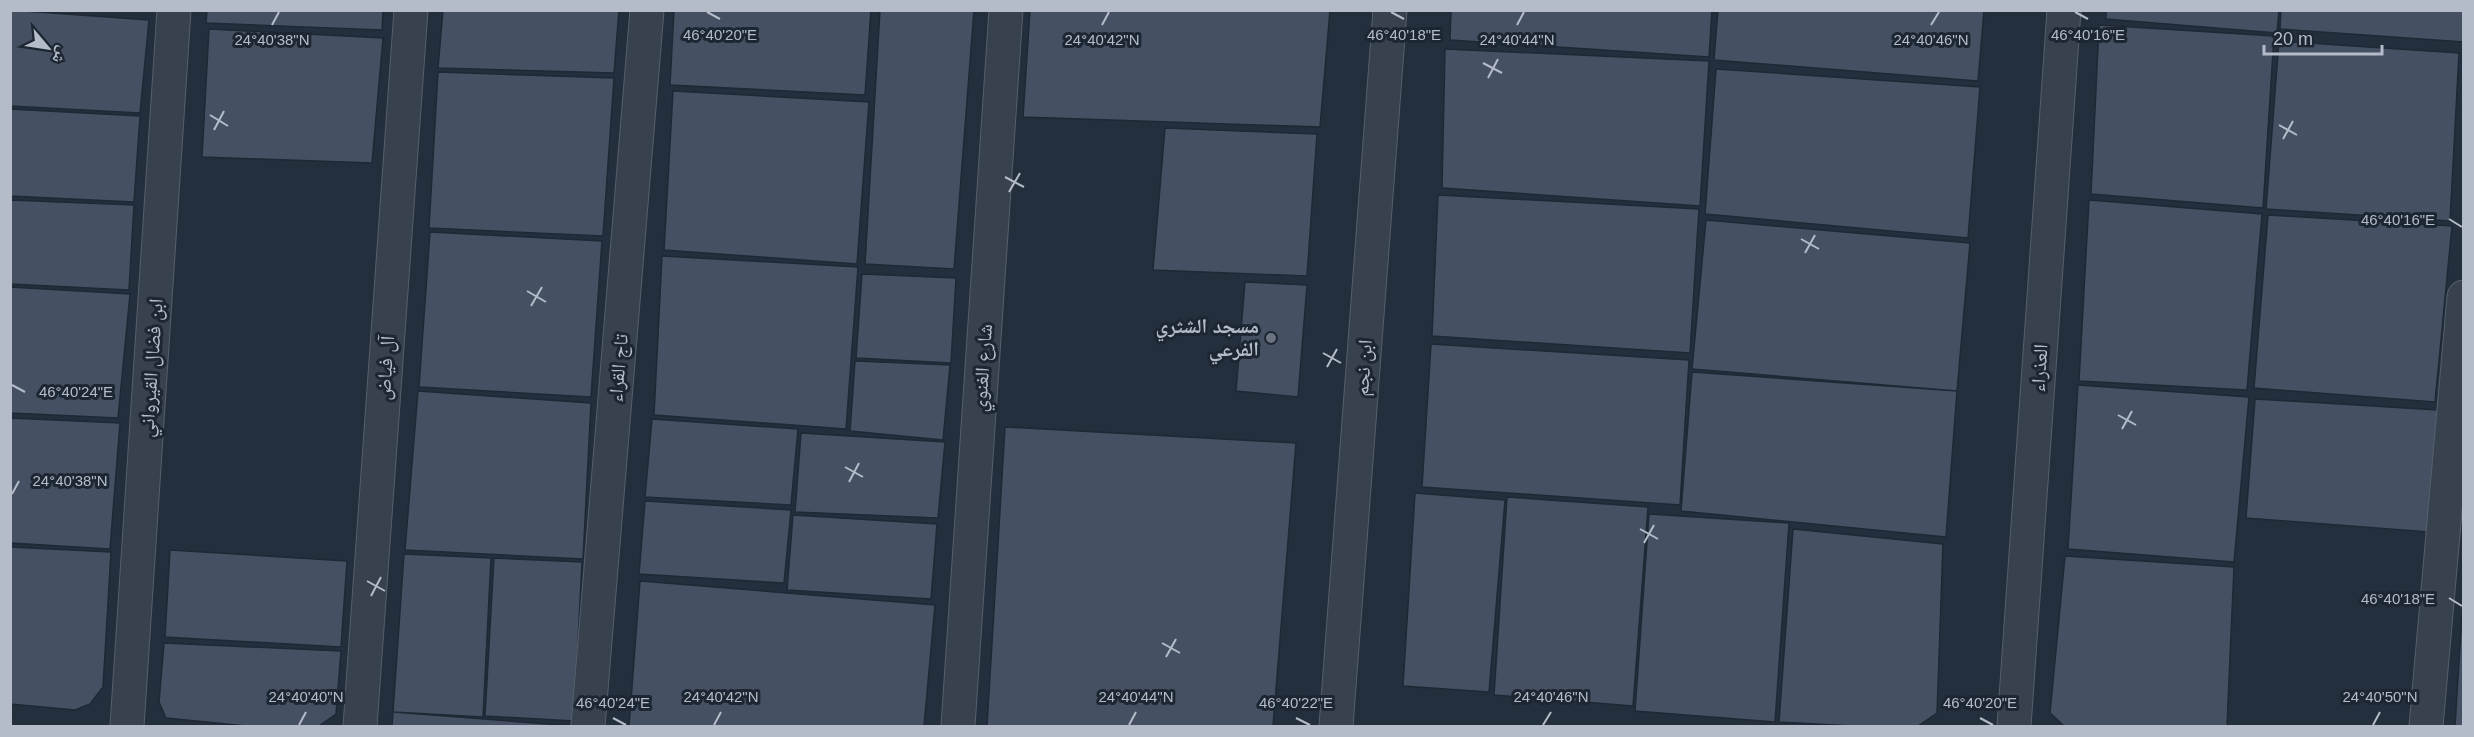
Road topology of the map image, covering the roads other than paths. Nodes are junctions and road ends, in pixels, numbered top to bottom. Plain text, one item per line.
1 (174, 10) edge
2 (411, 10) edge
3 (647, 10) edge
4 (1006, 10) edge
5 (1390, 10) edge
6 (2064, 10) edge
7 (2463, 297) edge
8 (127, 726) edge
9 (360, 726) edge
10 (588, 726) edge
11 (958, 726) edge
12 (1336, 726) edge
13 (2014, 726) edge
14 (2426, 726) edge

1 - 8 street, ابن فضال القيرواني
2 - 9 street, آل فياض
3 - 10 street, تاج القراء
4 - 11 street, شارع الغنوي
5 - 12 street, ابن نجم
6 - 13 street, العذراء
7 - 14 street

